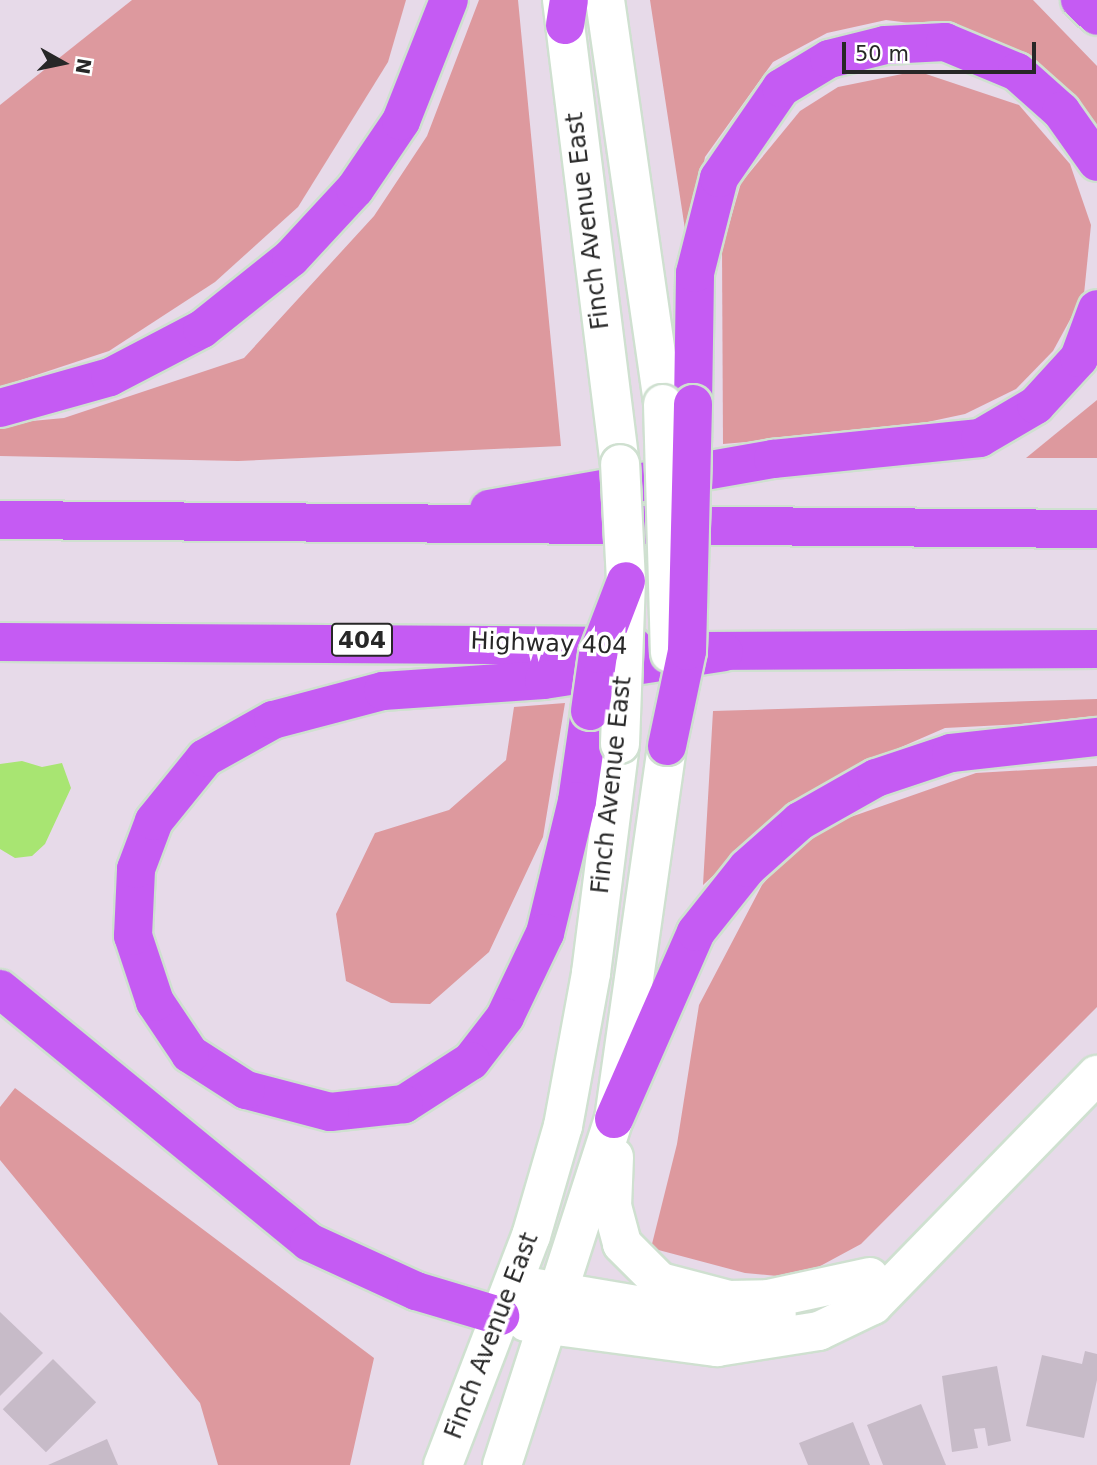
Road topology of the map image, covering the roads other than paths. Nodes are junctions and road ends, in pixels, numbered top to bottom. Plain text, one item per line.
1 (449, 0) edge
2 (605, 0) edge
3 (1080, 0) edge
4 (565, 8) edge
5 (1097, 16) edge
6 (1097, 162) edge
7 (1097, 309) edge
8 (678, 404) junction
9 (0, 408) edge
10 (0, 520) edge
11 (388, 527) junction
12 (1097, 528) edge
13 (626, 581) junction
14 (0, 642) edge
15 (1097, 649) edge
16 (724, 652) junction
17 (1097, 737) edge
18 (667, 746) joint
19 (0, 989) edge
20 (1097, 1075) edge
21 (614, 1119) junction
22 (920, 1255) junction
23 (870, 1277) junction
24 (505, 1300) junction
25 (555, 1310) junction
26 (443, 1465) edge
27 (502, 1465) edge

1 - 9 highway
2 - 8 main road, Finch Avenue East
3 - 5 highway
4 - 13 main road, Finch Avenue East, bridge
6 - 8 highway
7 - 11 highway
8 - 18 highway, bridge
10 - 11 highway
11 - 12 highway
13 - 16 highway, bridge
13 - 24 main road, Finch Avenue East, bridge
14 - 16 highway, Highway 404 / 404
15 - 16 highway, Highway 404 / 404
17 - 21 highway
18 - 21 main road, Finch Avenue East
19 - 24 highway
20 - 22 main road
21 - 23 main road
21 - 25 main road, Finch Avenue East
22 - 23 main road
22 - 25 main road
23 - 25 main road
24 - 25 main road
24 - 26 main road, Finch Avenue East
25 - 27 main road, Finch Avenue East

